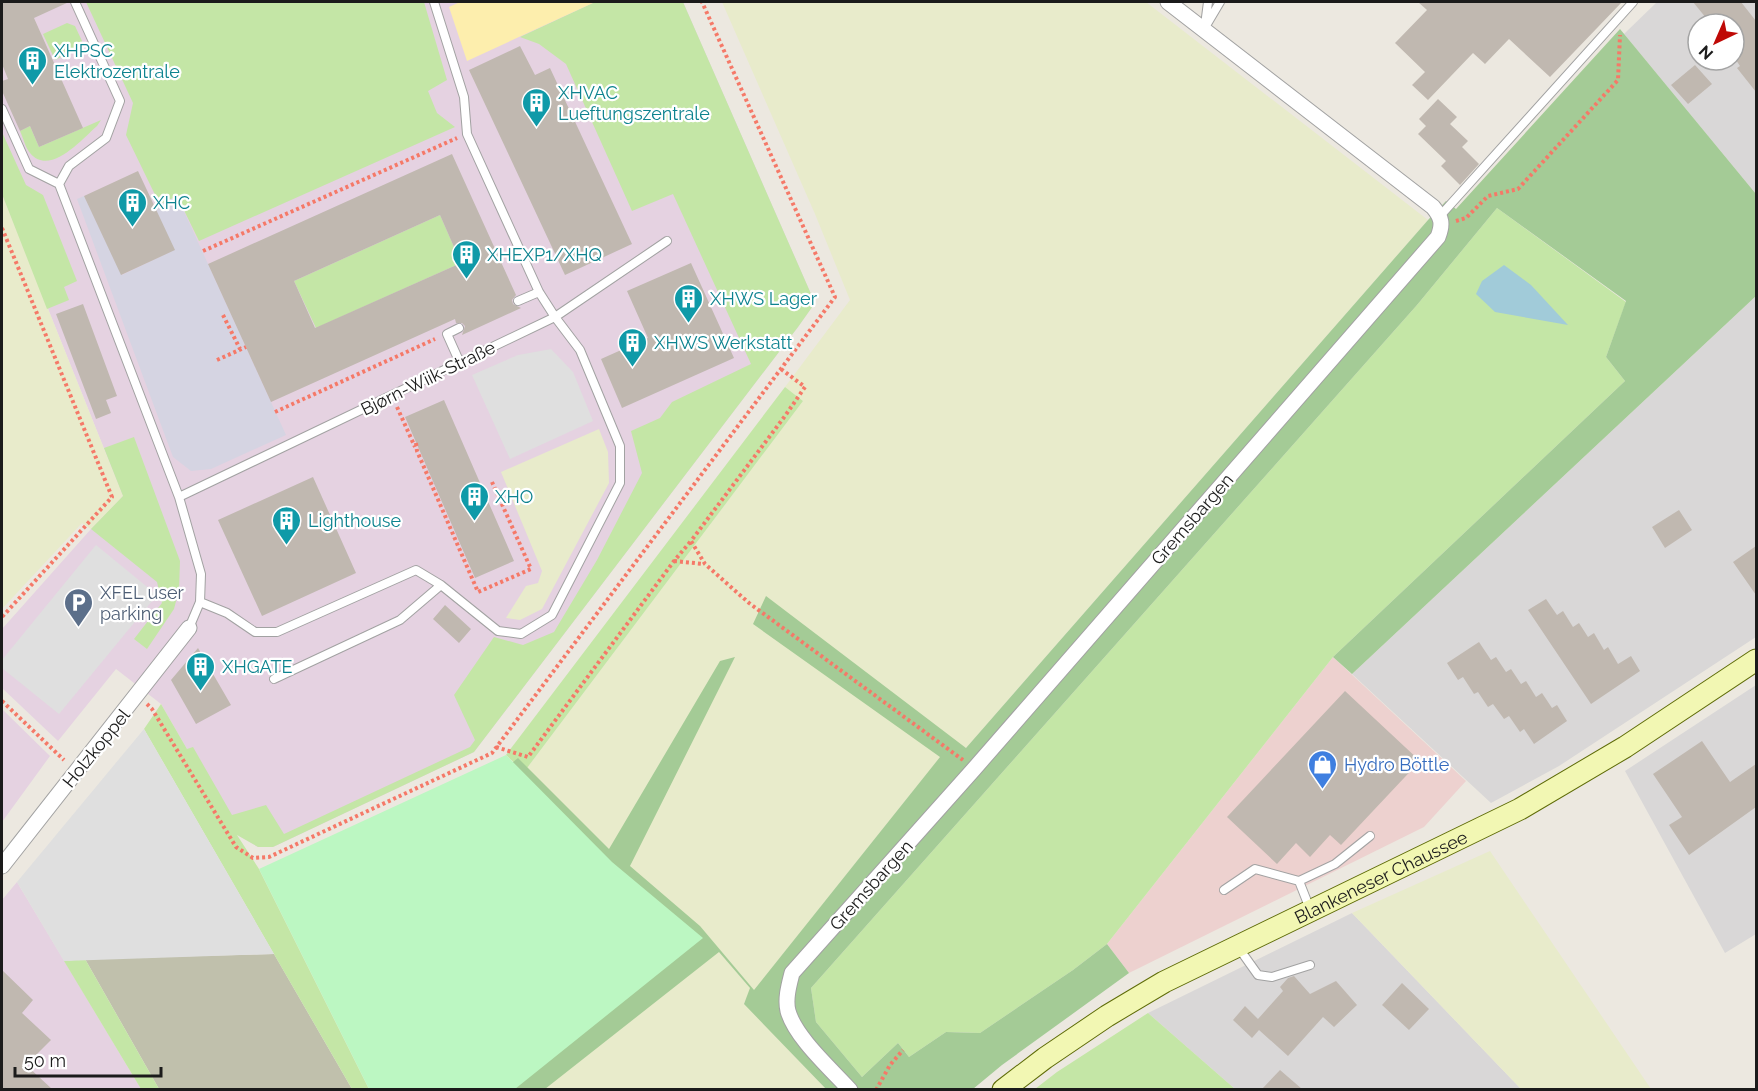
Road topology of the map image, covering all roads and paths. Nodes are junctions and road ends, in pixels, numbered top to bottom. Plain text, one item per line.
1 (75, 2) edge
2 (434, 2) edge
3 (702, 2) edge
4 (1168, 2) edge
5 (1208, 2) edge
6 (1220, 2) edge
7 (1633, 2) edge
8 (1204, 29) junction
9 (1620, 34) dead end
10 (2, 110) edge
11 (467, 134) junction
12 (59, 184) junction
13 (1442, 221) junction
14 (2, 228) edge
15 (667, 241) dead end
16 (203, 251) dead end
17 (539, 292) junction
18 (518, 301) dead end
19 (223, 315) dead end
20 (555, 317) junction
21 (459, 328) dead end
22 (447, 334) junction
23 (246, 347) dead end
24 (240, 349) junction
25 (217, 360) dead end
26 (460, 363) junction
27 (781, 369) junction
28 (392, 395) junction
29 (275, 412) dead end
30 (416, 443) dead end
31 (417, 451) junction
32 (492, 482) dead end
33 (179, 497) junction
34 (691, 541) junction
35 (674, 561) junction
36 (705, 564) junction
37 (441, 585) junction
38 (200, 602) junction
39 (2, 617) edge
40 (189, 628) joint
41 (1756, 660) edge
42 (273, 679) dead end
43 (137, 696) junction
44 (2, 700) edge
45 (496, 747) junction
46 (974, 769) junction
47 (77, 772) junction
48 (1370, 836) dead end
49 (2, 866) edge
50 (1299, 881) junction
51 (1224, 890) dead end
52 (1311, 911) junction
53 (1238, 946) junction
54 (1310, 964) dead end
55 (903, 1050) dead end
56 (850, 1089) edge
57 (876, 1089) edge
58 (1003, 1089) edge

1 - 12 lane
2 - 11 lane
3 - 27 path
4 - 8 street
5 - 8 lane
6 - 8 lane
7 - 13 lane
8 - 13 street
9 - 13 path
10 - 12 lane
11 - 16 path
11 - 17 lane
12 - 33 lane
13 - 46 street, Gremsbargen
14 - 39 path
15 - 20 lane, Bjørn-Wiik-Straße
17 - 18 lane
17 - 20 lane
19 - 24 path
20 - 26 lane, Bjørn-Wiik-Straße
20 - 37 lane
21 - 22 lane
22 - 26 lane
22 - 29 path
23 - 24 path
24 - 25 path
26 - 28 lane, Bjørn-Wiik-Straße
27 - 34 path
27 - 45 path
28 - 31 path
28 - 33 lane, Bjørn-Wiik-Straße
30 - 31 path
31 - 32 path
33 - 38 lane
34 - 35 path
34 - 36 path
35 - 36 path
35 - 45 path
36 - 46 path
37 - 38 lane
37 - 42 lane
38 - 40 lane
40 - 43 street, Holzkoppel
41 - 52 main road, Blankeneser Chaussee
43 - 45 path
43 - 47 street, Holzkoppel
44 - 47 path
46 - 56 street, Gremsbargen
47 - 49 street, Holzkoppel
48 - 50 lane
50 - 51 lane
50 - 52 lane
52 - 53 main road, Blankeneser Chaussee
53 - 54 lane
53 - 58 main road, Blankeneser Chaussee
55 - 57 path

